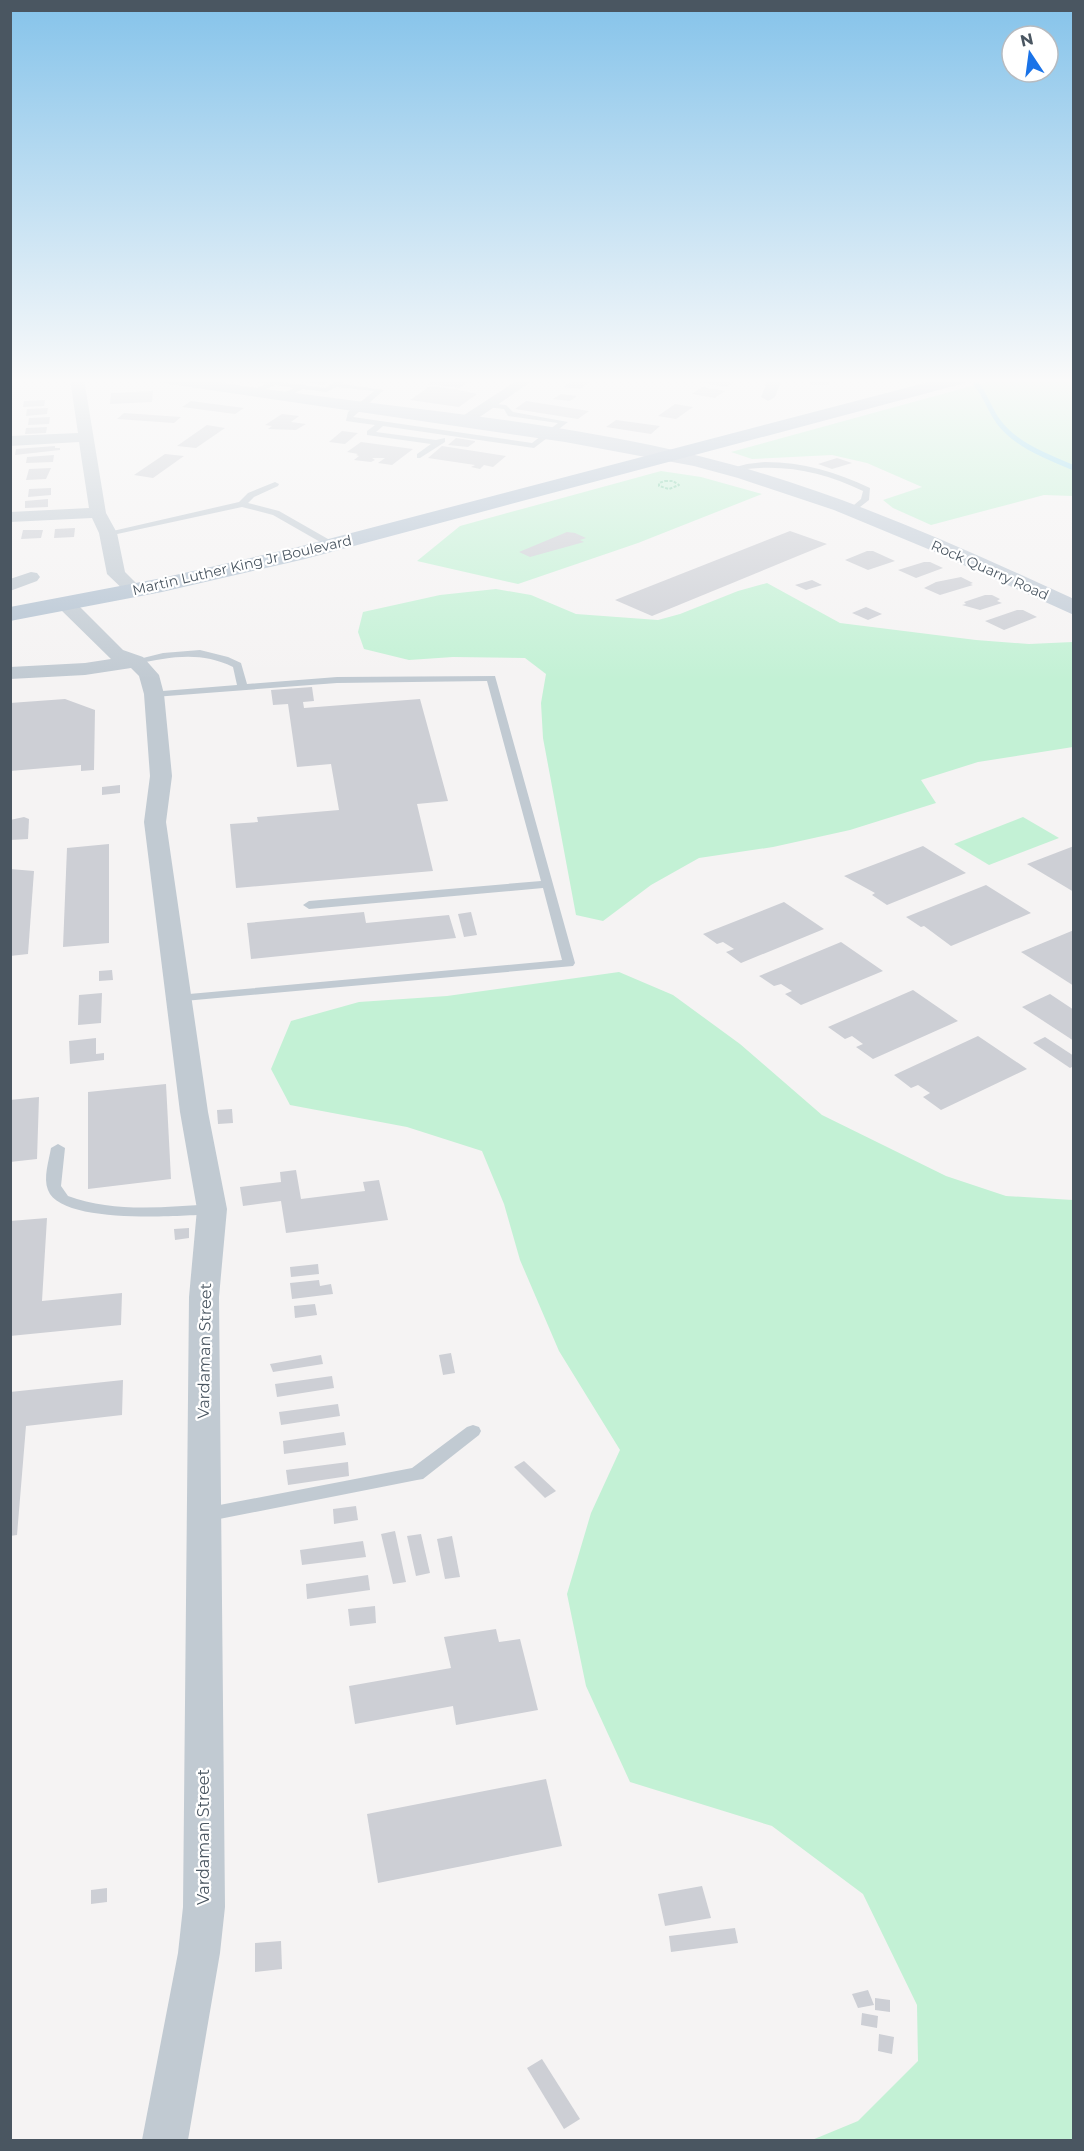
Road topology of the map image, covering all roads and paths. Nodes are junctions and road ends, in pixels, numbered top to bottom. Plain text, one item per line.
1 (93, 479) edge
2 (576, 479) edge
3 (757, 479) edge
4 (847, 479) edge
5 (275, 484) dead end
6 (661, 487) joint
7 (242, 504) junction
8 (851, 511) junction
9 (98, 513) junction
10 (10, 517) edge
11 (283, 526) dead end
12 (303, 528) junction
13 (108, 533) junction
14 (332, 545) junction
15 (31, 577) dead end
16 (10, 586) edge
17 (134, 590) junction
18 (66, 604) junction
19 (1074, 608) edge
20 (10, 614) edge
21 (136, 661) junction
22 (10, 673) edge
23 (243, 687) junction
24 (154, 694) junction
25 (548, 884) junction
26 (309, 905) dead end
27 (178, 999) junction
28 (58, 1148) dead end
29 (212, 1209) junction
30 (473, 1431) dead end
31 (202, 1515) junction
32 (165, 2140) edge

1 - 9 street
2 - 14 main road, Martin Luther King Jr Boulevard
3 - 8 main road, Rock Quarry Road
4 - 8 lane
5 - 7 lane
6 - 6 path
7 - 12 lane
7 - 13 lane
8 - 19 main road, Rock Quarry Road
9 - 10 street
9 - 13 street
11 - 12 lane
12 - 14 lane
13 - 17 street
14 - 17 main road, Martin Luther King Jr Boulevard
15 - 16 street
17 - 18 main road, Martin Luther King Jr Boulevard
18 - 20 main road, Martin Luther King Jr Boulevard
18 - 21 street
21 - 22 street
21 - 23 lane
21 - 24 street, Vardaman Street
23 - 24 lane
23 - 25 lane
24 - 27 street, Vardaman Street
25 - 26 lane
25 - 27 lane
27 - 29 street, Vardaman Street
28 - 29 lane
29 - 31 street, Vardaman Street
30 - 31 lane
31 - 32 street, Vardaman Street

